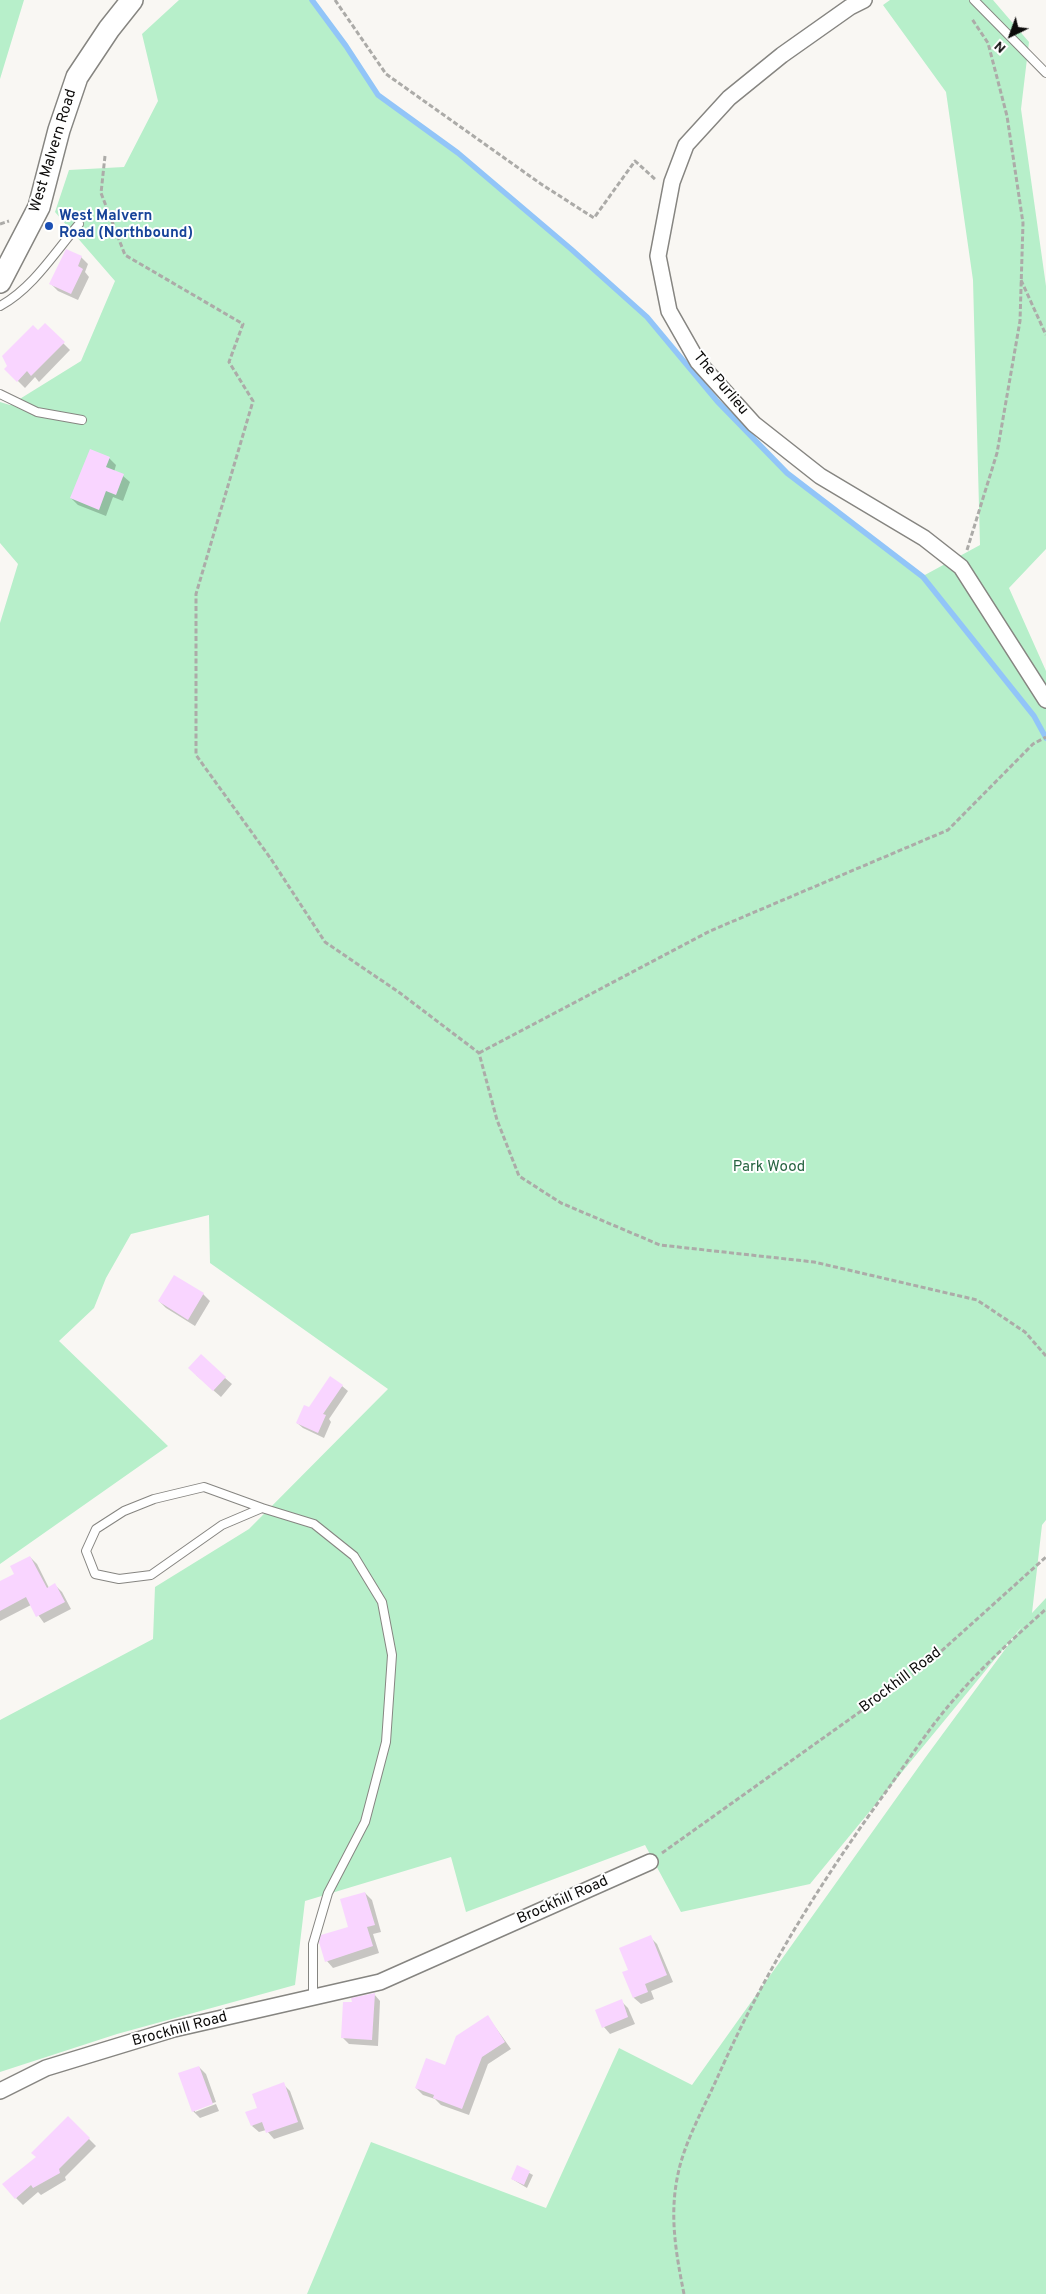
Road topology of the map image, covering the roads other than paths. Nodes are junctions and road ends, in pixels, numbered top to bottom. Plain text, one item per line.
1 (132, 0) edge
2 (864, 0) edge
3 (974, 0) edge
4 (1046, 73) edge
5 (78, 224) dead end
6 (0, 282) edge
7 (0, 306) edge
8 (0, 394) edge
9 (82, 420) dead end
10 (1046, 700) edge
11 (262, 1508) junction
12 (650, 1862) road end
13 (312, 1997) junction
14 (0, 2091) edge

1 - 6 main road, West Malvern Road
2 - 10 street, The Purlieu
3 - 4 lane
5 - 7 lane
8 - 9 lane
11 - 11 lane
11 - 13 lane
12 - 13 street, Brockhill Road
13 - 14 street, Brockhill Road

